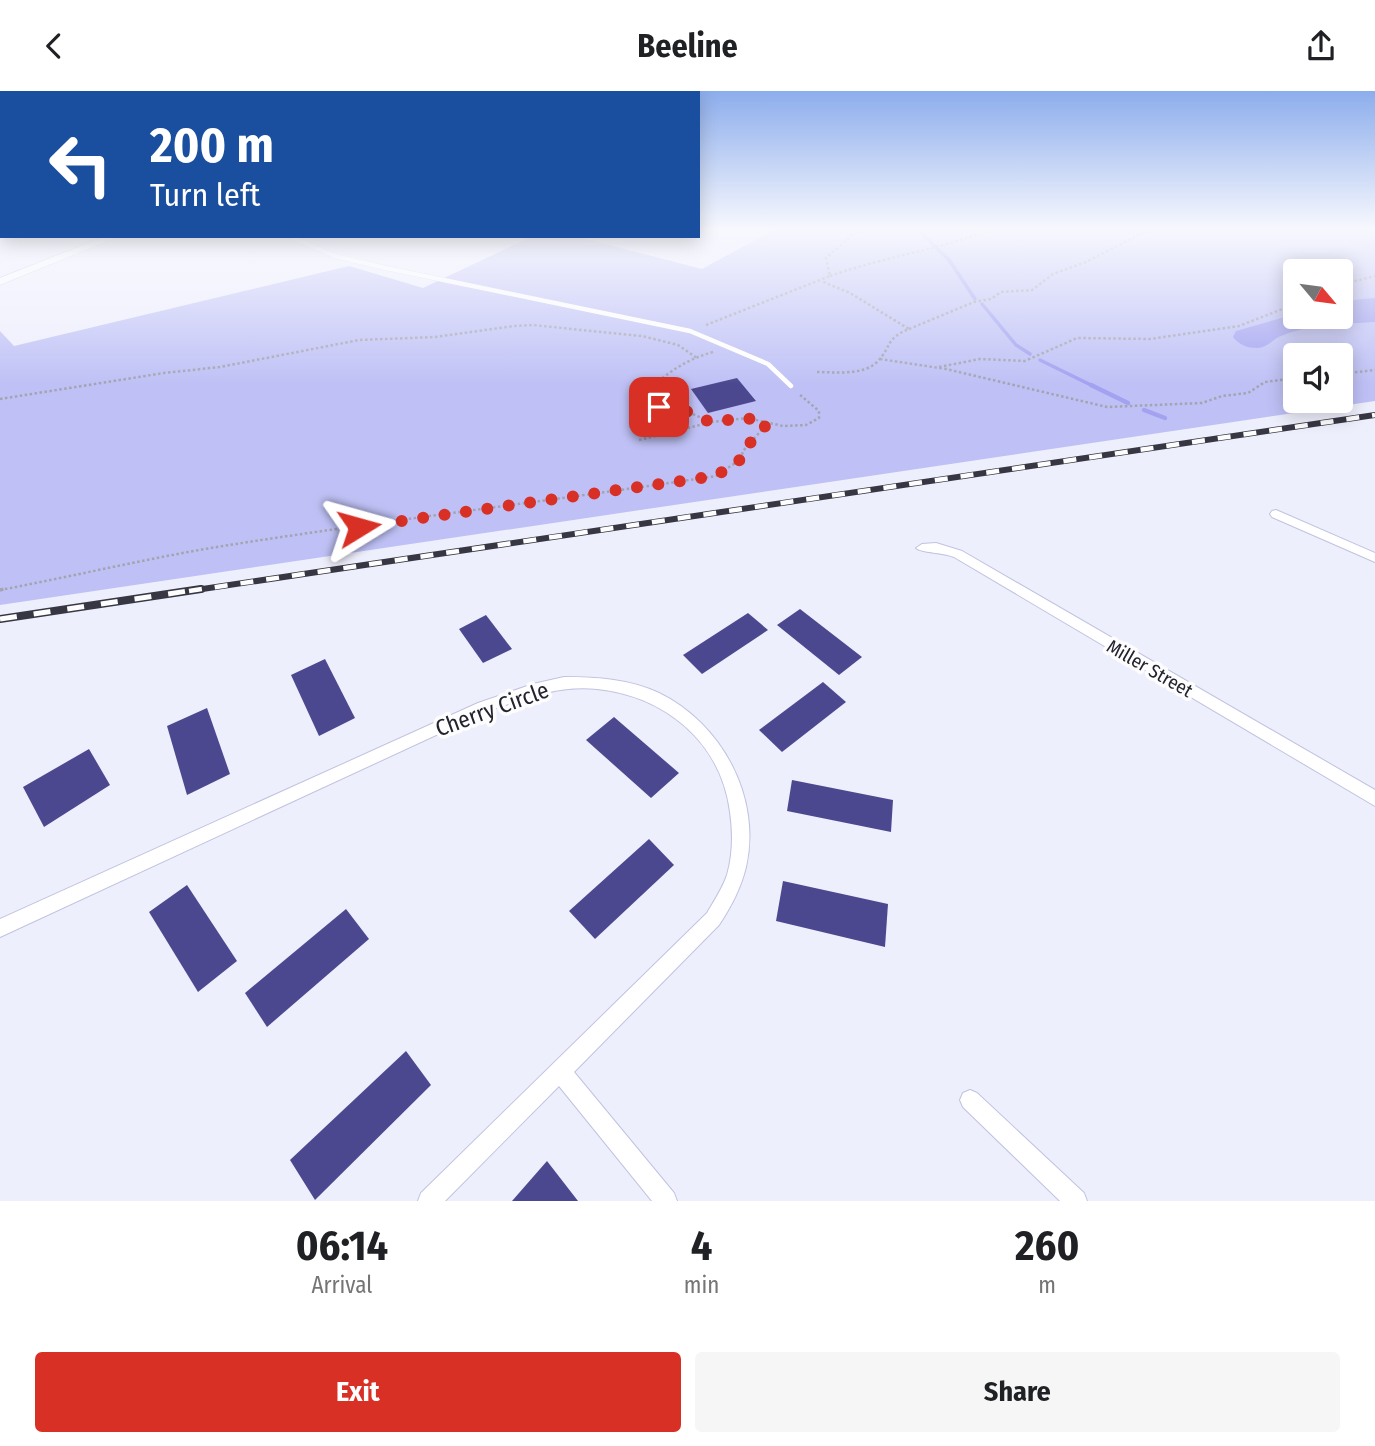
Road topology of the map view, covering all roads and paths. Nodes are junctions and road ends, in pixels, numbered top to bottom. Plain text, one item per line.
1 (448, 281) edge
2 (819, 281) joint
3 (1044, 281) edge
4 (1283, 308) edge
5 (909, 328) junction
6 (690, 331) junction
7 (732, 348) junction
8 (696, 358) junction
9 (880, 359) junction
10 (937, 368) junction
11 (1375, 370) edge
12 (817, 372) dead end
13 (1353, 373) edge
14 (1283, 380) edge
15 (791, 386) joint
16 (0, 399) edge
17 (710, 422) junction
18 (767, 424) junction
19 (639, 440) dead end
20 (1276, 514) dead end
21 (922, 548) dead end
22 (1375, 558) edge
23 (0, 590) edge
24 (1375, 799) edge
25 (0, 928) edge
26 (559, 1070) junction
27 (970, 1100) dead end
28 (429, 1201) edge
29 (666, 1201) edge
30 (1076, 1201) edge

1 - 6 lane
2 - 5 path
2 - 6 path
3 - 5 path
4 - 10 path
5 - 9 path
6 - 7 lane
7 - 8 path
7 - 15 lane
8 - 16 path
8 - 17 path
9 - 10 path
9 - 12 path
10 - 14 path
11 - 13 path
15 - 18 path
17 - 18 path
17 - 19 path
18 - 23 path
20 - 22 street
21 - 24 street, Miller Street
25 - 26 street, Cherry Circle
26 - 28 street, Cherry Circle
26 - 29 street
27 - 30 street

